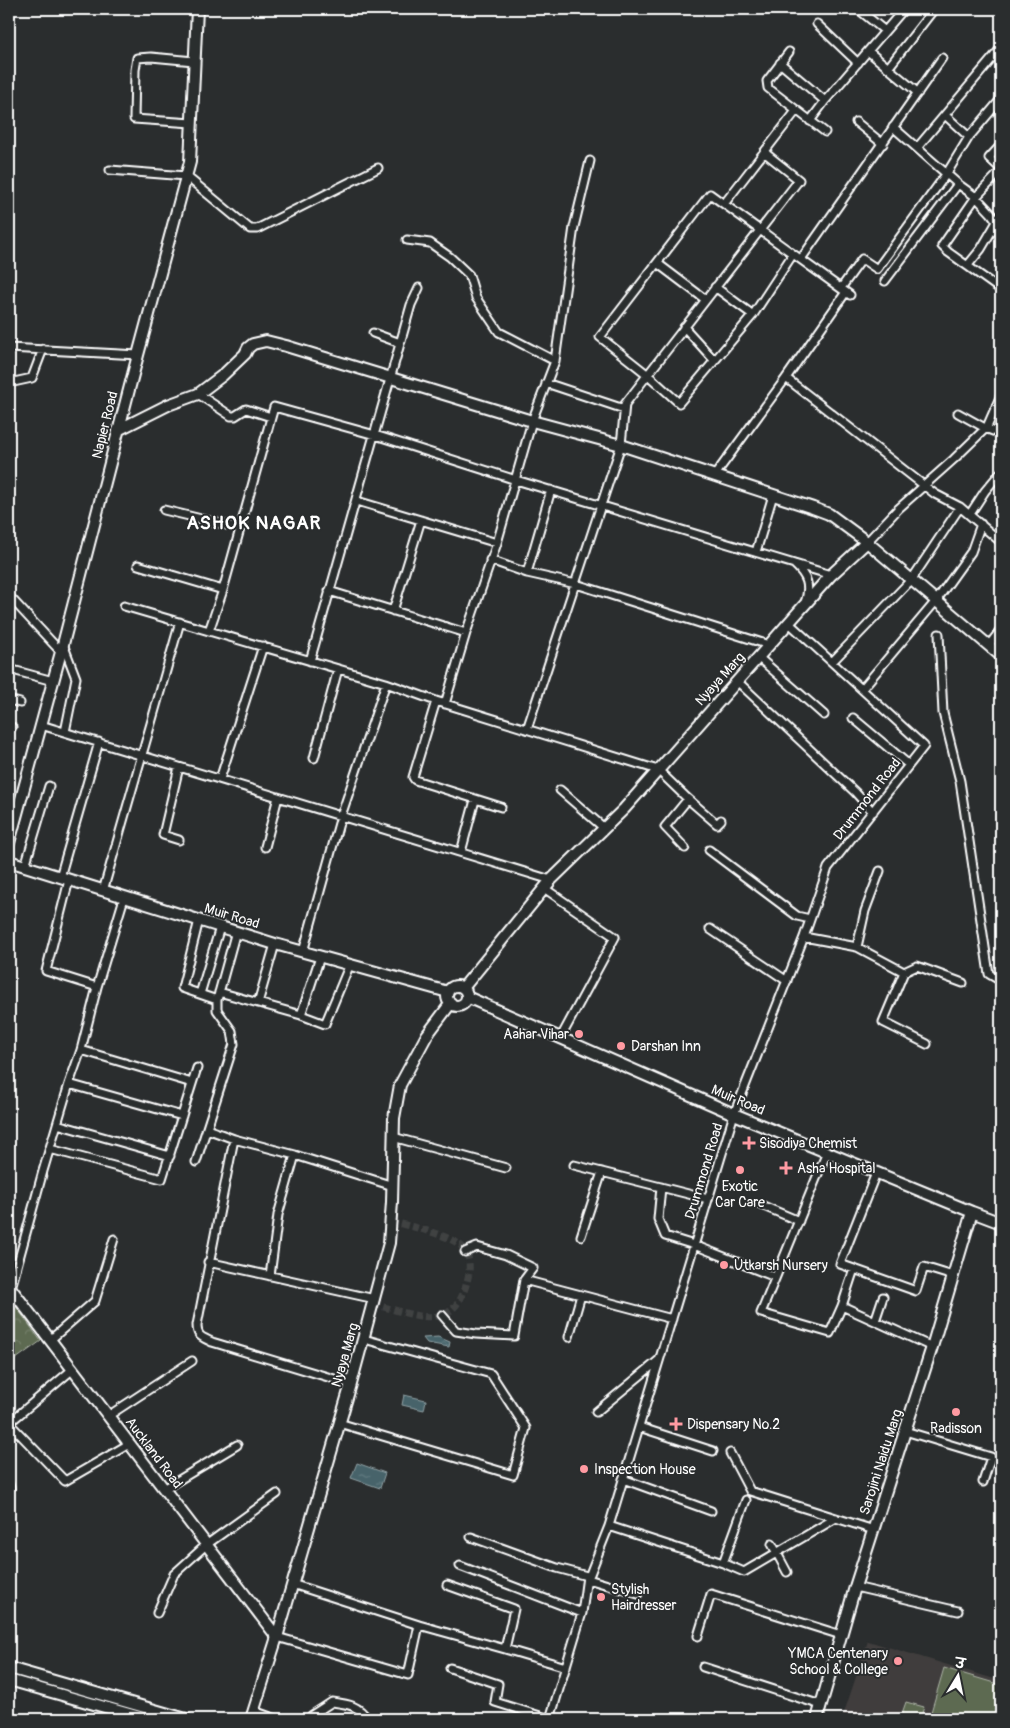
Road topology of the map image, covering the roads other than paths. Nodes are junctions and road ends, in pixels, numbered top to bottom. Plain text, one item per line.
1 (197, 9) edge
2 (858, 9) edge
3 (904, 9) edge
4 (934, 9) edge
5 (817, 24) dead end
6 (885, 31) junction
7 (1001, 48) edge
8 (868, 51) junction
9 (788, 52) dead end
10 (942, 58) dead end
11 (194, 61) junction
12 (780, 63) junction
13 (858, 63) junction
14 (888, 68) junction
15 (918, 94) junction
16 (1001, 99) edge
17 (825, 101) junction
18 (796, 110) junction
19 (944, 115) junction
20 (810, 121) junction
21 (856, 122) dead end
22 (192, 123) junction
23 (893, 127) junction
24 (825, 132) dead end
25 (969, 137) junction
26 (883, 144) junction
27 (1001, 145) edge
28 (917, 148) junction
29 (764, 152) junction
30 (590, 161) dead end
31 (378, 168) dead end
32 (110, 170) dead end
33 (1001, 170) edge
34 (947, 173) junction
35 (186, 176) junction
36 (958, 184) junction
37 (976, 197) junction
38 (724, 204) junction
39 (1001, 215) edge
40 (999, 224) edge
41 (760, 230) junction
42 (407, 240) dead end
43 (793, 254) junction
44 (801, 259) junction
45 (657, 263) junction
46 (968, 265) junction
47 (885, 281) dead end
48 (715, 287) junction
49 (419, 288) dead end
50 (1001, 290) edge
51 (846, 292) junction
52 (706, 300) junction
53 (753, 315) junction
54 (684, 327) junction
55 (373, 332) dead end
56 (400, 343) junction
57 (9, 348) edge
58 (43, 350) junction
59 (138, 355) junction
60 (714, 360) junction
61 (555, 361) junction
62 (648, 375) junction
63 (390, 378) junction
64 (786, 378) junction
65 (9, 382) edge
66 (546, 383) junction
67 (198, 394) junction
68 (1001, 395) edge
69 (624, 409) junction
70 (958, 413) dead end
71 (271, 417) junction
72 (532, 421) junction
73 (987, 427) junction
74 (118, 430) junction
75 (1001, 434) edge
76 (376, 435) junction
77 (621, 445) junction
78 (1001, 472) edge
79 (715, 475) junction
80 (516, 480) junction
81 (924, 484) junction
82 (551, 490) junction
83 (773, 495) junction
84 (357, 501) junction
85 (600, 504) junction
86 (960, 507) junction
87 (164, 510) dead end
88 (970, 514) junction
89 (421, 520) junction
90 (981, 524) junction
91 (239, 528) junction
92 (497, 542) junction
93 (867, 542) junction
94 (1001, 542) edge
95 (756, 552) junction
96 (490, 560) junction
97 (791, 562) junction
98 (138, 564) dead end
99 (527, 574) junction
100 (831, 575) junction
101 (912, 579) junction
102 (576, 584) junction
103 (223, 590) junction
104 (329, 591) junction
105 (9, 596) edge
106 (936, 601) junction
107 (124, 606) dead end
108 (804, 606) junction
109 (393, 611) junction
110 (180, 622) junction
111 (789, 623) junction
112 (1001, 630) edge
113 (209, 632) junction
114 (466, 634) junction
115 (939, 634) dead end
116 (769, 644) junction
117 (989, 645) junction
118 (263, 646) junction
119 (62, 648) junction
120 (1001, 656) edge
121 (758, 657) junction
122 (310, 661) junction
123 (832, 662) junction
124 (9, 669) edge
125 (338, 669) junction
126 (53, 681) junction
127 (737, 681) junction
128 (386, 683) junction
129 (862, 689) junction
130 (9, 700) edge
131 (436, 702) junction
132 (20, 703) dead end
133 (445, 704) junction
134 (824, 715) dead end
135 (854, 718) dead end
136 (41, 725) junction
137 (527, 729) junction
138 (65, 732) junction
139 (99, 742) junction
140 (142, 756) junction
141 (314, 758) dead end
142 (910, 765) junction
143 (179, 767) junction
144 (658, 770) junction
145 (220, 779) junction
146 (49, 786) dead end
147 (560, 790) dead end
148 (278, 797) junction
149 (688, 799) junction
150 (475, 800) junction
151 (501, 807) dead end
152 (873, 812) junction
153 (341, 816) junction
154 (721, 820) dead end
155 (604, 828) junction
156 (179, 840) dead end
157 (9, 843) edge
158 (265, 847) dead end
159 (685, 848) dead end
160 (709, 850) dead end
161 (461, 852) junction
162 (9, 861) edge
163 (25, 866) junction
164 (880, 872) dead end
165 (65, 879) junction
166 (548, 884) junction
167 (103, 891) junction
168 (124, 898) junction
169 (810, 919) junction
170 (199, 920) junction
171 (220, 927) junction
172 (710, 929) dead end
173 (236, 931) junction
174 (804, 937) junction
175 (275, 944) junction
176 (857, 947) junction
177 (303, 952) junction
178 (320, 957) junction
179 (350, 964) junction
180 (904, 972) junction
181 (1001, 980) edge
182 (787, 981) junction
183 (963, 983) dead end
184 (97, 987) junction
185 (448, 992) junction
186 (465, 992) junction
187 (200, 994) junction
188 (218, 996) junction
189 (258, 1003) junction
190 (451, 1003) junction
191 (301, 1015) junction
192 (560, 1039) junction
193 (927, 1044) dead end
194 (81, 1050) junction
195 (197, 1068) dead end
196 (192, 1082) junction
197 (69, 1084) junction
198 (734, 1114) junction
199 (182, 1116) junction
200 (57, 1124) junction
201 (207, 1129) junction
202 (393, 1137) junction
203 (234, 1139) junction
204 (50, 1149) junction
205 (827, 1152) junction
206 (295, 1155) junction
207 (170, 1156) junction
208 (196, 1162) dead end
209 (574, 1165) dead end
210 (506, 1168) dead end
211 (602, 1172) junction
212 (876, 1173) junction
213 (393, 1186) junction
214 (661, 1187) junction
215 (708, 1199) junction
216 (761, 1205) dead end
217 (972, 1212) junction
218 (799, 1221) junction
219 (1001, 1223) edge
220 (581, 1236) dead end
221 (114, 1239) dead end
222 (694, 1245) junction
223 (465, 1252) dead end
224 (208, 1262) junction
225 (854, 1269) junction
226 (270, 1276) junction
227 (953, 1276) junction
228 (775, 1277) junction
229 (524, 1280) junction
230 (10, 1287) edge
231 (581, 1295) junction
232 (883, 1298) dead end
233 (375, 1299) junction
234 (842, 1306) junction
235 (442, 1315) dead end
236 (672, 1318) junction
237 (875, 1321) junction
238 (570, 1337) dead end
239 (364, 1339) junction
240 (50, 1340) junction
241 (932, 1347) junction
242 (659, 1360) junction
243 (192, 1361) dead end
244 (73, 1369) junction
245 (351, 1384) junction
246 (596, 1412) dead end
247 (108, 1416) junction
248 (9, 1423) edge
249 (340, 1423) junction
250 (639, 1427) junction
251 (905, 1430) junction
252 (129, 1444) junction
253 (237, 1445) dead end
254 (713, 1451) dead end
255 (730, 1454) dead end
256 (623, 1479) junction
257 (983, 1482) dead end
258 (164, 1489) junction
259 (277, 1494) dead end
260 (746, 1500) dead end
261 (711, 1511) dead end
262 (836, 1518) junction
263 (609, 1526) junction
264 (874, 1530) junction
265 (471, 1537) dead end
266 (772, 1544) dead end
267 (206, 1545) junction
268 (777, 1553) junction
269 (724, 1563) junction
270 (460, 1566) dead end
271 (787, 1572) dead end
272 (588, 1578) junction
273 (292, 1584) junction
274 (447, 1585) dead end
275 (855, 1587) junction
276 (638, 1594) dead end
277 (958, 1611) dead end
278 (157, 1613) dead end
279 (582, 1614) junction
280 (419, 1625) junction
281 (841, 1635) junction
282 (698, 1636) dead end
283 (277, 1637) junction
284 (505, 1649) junction
285 (566, 1667) junction
286 (703, 1667) dead end
287 (9, 1668) edge
288 (450, 1668) dead end
289 (9, 1680) edge
290 (821, 1705) junction
291 (253, 1715) edge
292 (148, 1719) edge
293 (186, 1719) edge
294 (276, 1719) edge
295 (310, 1719) edge
296 (367, 1719) edge
297 (550, 1719) edge
298 (817, 1719) edge

1 - 11 street, Napier Road
2 - 6 street
3 - 6 street
4 - 14 street
5 - 13 street
6 - 8 street
7 - 19 street
8 - 13 street
8 - 14 street
9 - 12 street
10 - 15 street
11 - 22 street, Napier Road
11 - 22 street
12 - 17 street
12 - 18 street
13 - 17 street
14 - 15 street
15 - 23 street
16 - 25 street
17 - 20 street
18 - 20 street
18 - 29 street
19 - 25 street
19 - 28 street
20 - 24 street
21 - 26 street
22 - 35 street, Napier Road
23 - 26 street
23 - 28 street
25 - 34 street
26 - 44 street
27 - 33 street
28 - 34 street
29 - 38 street
29 - 41 street
30 - 61 street
31 - 35 street
32 - 35 street
33 - 37 street
34 - 36 street
34 - 51 street
35 - 59 street, Napier Road
36 - 37 street
36 - 47 street
37 - 40 street
37 - 46 street
38 - 41 street
38 - 45 street
39 - 40 street
40 - 46 street
41 - 43 street
41 - 48 street
42 - 61 street
43 - 44 street
43 - 53 street
44 - 51 street
45 - 52 street
45 - 62 street
46 - 50 street
48 - 52 street
48 - 53 street
49 - 56 street
51 - 64 street
52 - 54 street
53 - 60 street
54 - 60 street
54 - 62 street
55 - 56 street
56 - 63 street
57 - 58 street
58 - 59 street
58 - 65 street
59 - 74 street, Napier Road
60 - 62 street
61 - 66 street
62 - 69 street
63 - 67 street
63 - 72 street
63 - 76 street
64 - 79 street
64 - 81 street
66 - 69 street
66 - 72 street
67 - 71 street
67 - 74 street
68 - 73 street, Nyaya Marg
69 - 77 street
70 - 73 street
71 - 76 street
71 - 91 street
72 - 77 street
72 - 80 street
73 - 75 street
73 - 81 street, Nyaya Marg
74 - 119 street, Napier Road
76 - 80 street
76 - 84 street
77 - 79 street
77 - 85 street
78 - 88 street
79 - 83 street
80 - 82 street
80 - 92 street
81 - 86 street
81 - 93 street, Nyaya Marg
82 - 85 street
82 - 99 street
83 - 93 street
83 - 95 street
84 - 89 street
84 - 104 street
85 - 95 street
85 - 102 street
86 - 88 street
86 - 101 street
87 - 91 street
88 - 90 street
89 - 92 street
89 - 109 street
90 - 94 street
90 - 106 street
91 - 103 street
92 - 96 street
93 - 100 street, Nyaya Marg
93 - 101 street
95 - 97 street
96 - 99 street
96 - 114 street
97 - 100 street
97 - 108 street
98 - 103 street
99 - 102 street
100 - 108 street, Nyaya Marg
101 - 106 street
101 - 123 street
102 - 116 street
102 - 137 street
103 - 113 street
104 - 109 street
104 - 122 street
105 - 119 street
106 - 117 street
106 - 129 street
107 - 110 street
108 - 111 street, Nyaya Marg
109 - 114 street
110 - 113 street
110 - 140 street
111 - 116 street, Nyaya Marg
111 - 123 street, Drummond Road
112 - 117 street
113 - 118 street
114 - 133 street
115 - 181 street
116 - 121 street, Nyaya Marg
117 - 120 street
118 - 122 street
118 - 145 street
119 - 126 street, Napier Road
119 - 138 street
121 - 127 street, Nyaya Marg
121 - 134 street
122 - 125 street
123 - 129 street, Drummond Road
124 - 126 street
125 - 128 street
125 - 141 street
126 - 136 street, Napier Road
127 - 144 street, Nyaya Marg
127 - 152 street
128 - 131 street
128 - 153 street
129 - 142 street, Drummond Road
130 - 132 street
131 - 133 street
131 - 150 street
133 - 137 street
135 - 142 street
136 - 138 street
136 - 157 street, Napier Road
137 - 144 street
138 - 139 street
139 - 140 street
139 - 165 street
140 - 143 street
140 - 167 street
142 - 152 street, Drummond Road
143 - 145 street
143 - 156 street
144 - 149 street
144 - 155 street, Nyaya Marg
145 - 148 street
146 - 163 street
147 - 155 street
148 - 153 street
148 - 158 street
149 - 154 street
149 - 159 street
150 - 151 street
150 - 161 street
152 - 169 street, Drummond Road
153 - 161 street
153 - 177 street
155 - 166 street, Nyaya Marg
160 - 169 street
161 - 166 street
162 - 163 street, Muir Road
163 - 165 street, Muir Road
164 - 176 street
165 - 167 street, Muir Road
165 - 184 street
166 - 186 street, Nyaya Marg
166 - 192 street
167 - 168 street, Muir Road
168 - 170 street, Muir Road
168 - 184 street
169 - 174 street, Drummond Road
170 - 171 street, Muir Road
170 - 187 street
171 - 173 street, Muir Road
171 - 187 street
172 - 182 street
173 - 175 street, Muir Road
173 - 188 street
174 - 176 street
174 - 182 street, Drummond Road
175 - 177 street, Muir Road
175 - 189 street
176 - 180 street
177 - 178 street, Muir Road
178 - 179 street, Muir Road
178 - 191 street
179 - 185 street, Muir Road
179 - 191 street
180 - 183 street
180 - 193 street
182 - 198 street, Drummond Road
184 - 194 street
185 - 186 street
185 - 190 street
186 - 190 street
186 - 192 street, Muir Road
187 - 188 street
188 - 189 street
188 - 201 street
189 - 191 street
190 - 202 street, Nyaya Marg
192 - 198 street, Muir Road
194 - 196 street
194 - 197 street
195 - 196 street
196 - 199 street
197 - 199 street
197 - 200 street
198 - 205 street, Muir Road
198 - 215 street, Drummond Road
199 - 207 street
200 - 204 street
200 - 207 street
201 - 203 street
201 - 208 street
202 - 210 street
202 - 213 street, Nyaya Marg
203 - 206 street
203 - 224 street
204 - 207 street
204 - 230 street
205 - 212 street, Muir Road
205 - 218 street
206 - 213 street
206 - 226 street
209 - 211 street
211 - 214 street
211 - 220 street
212 - 217 street, Muir Road
212 - 225 street
213 - 233 street, Nyaya Marg
214 - 215 street
214 - 222 street
215 - 222 street, Drummond Road
216 - 218 street
217 - 219 street, Muir Road
217 - 227 street, Sarojini Naidu Marg
218 - 228 street
221 - 240 street
222 - 228 street
222 - 236 street, Drummond Road
223 - 229 street
224 - 226 street
224 - 245 street
225 - 227 street
225 - 234 street
226 - 233 street
227 - 241 street, Sarojini Naidu Marg
228 - 234 street
229 - 231 street
229 - 235 street
230 - 240 street, Auckland Road
231 - 236 street
231 - 238 street
232 - 237 street
233 - 239 street, Nyaya Marg
234 - 237 street
236 - 242 street, Drummond Road
237 - 241 street
239 - 245 street, Nyaya Marg
239 - 249 street
240 - 244 street, Auckland Road
241 - 251 street, Sarojini Naidu Marg
242 - 246 street
242 - 250 street, Drummond Road
243 - 247 street
244 - 247 street, Auckland Road
244 - 248 street
245 - 249 street, Nyaya Marg
247 - 252 street, Auckland Road
248 - 252 street
249 - 273 street, Nyaya Marg
250 - 254 street
250 - 256 street, Drummond Road
251 - 257 street
251 - 264 street, Sarojini Naidu Marg
252 - 258 street, Auckland Road
253 - 258 street
255 - 262 street
256 - 261 street
256 - 263 street, Drummond Road
258 - 267 street, Auckland Road
259 - 267 street
260 - 269 street
262 - 264 street
262 - 268 street
263 - 269 street
263 - 272 street, Drummond Road
264 - 275 street, Sarojini Naidu Marg
265 - 272 street
266 - 268 street
267 - 278 street
267 - 283 street, Auckland Road
268 - 269 street
268 - 271 street
270 - 279 street
272 - 276 street
272 - 279 street, Drummond Road
273 - 280 street
273 - 283 street, Nyaya Marg
274 - 284 street
275 - 277 street
275 - 281 street, Sarojini Naidu Marg
279 - 285 street, Drummond Road
280 - 283 street
280 - 284 street
281 - 282 street
281 - 290 street, Sarojini Naidu Marg
283 - 291 street, Nyaya Marg
284 - 285 street
285 - 297 street, Drummond Road
286 - 290 street
287 - 293 street
288 - 297 street
289 - 292 street
290 - 298 street, Sarojini Naidu Marg
291 - 294 street
295 - 296 street

